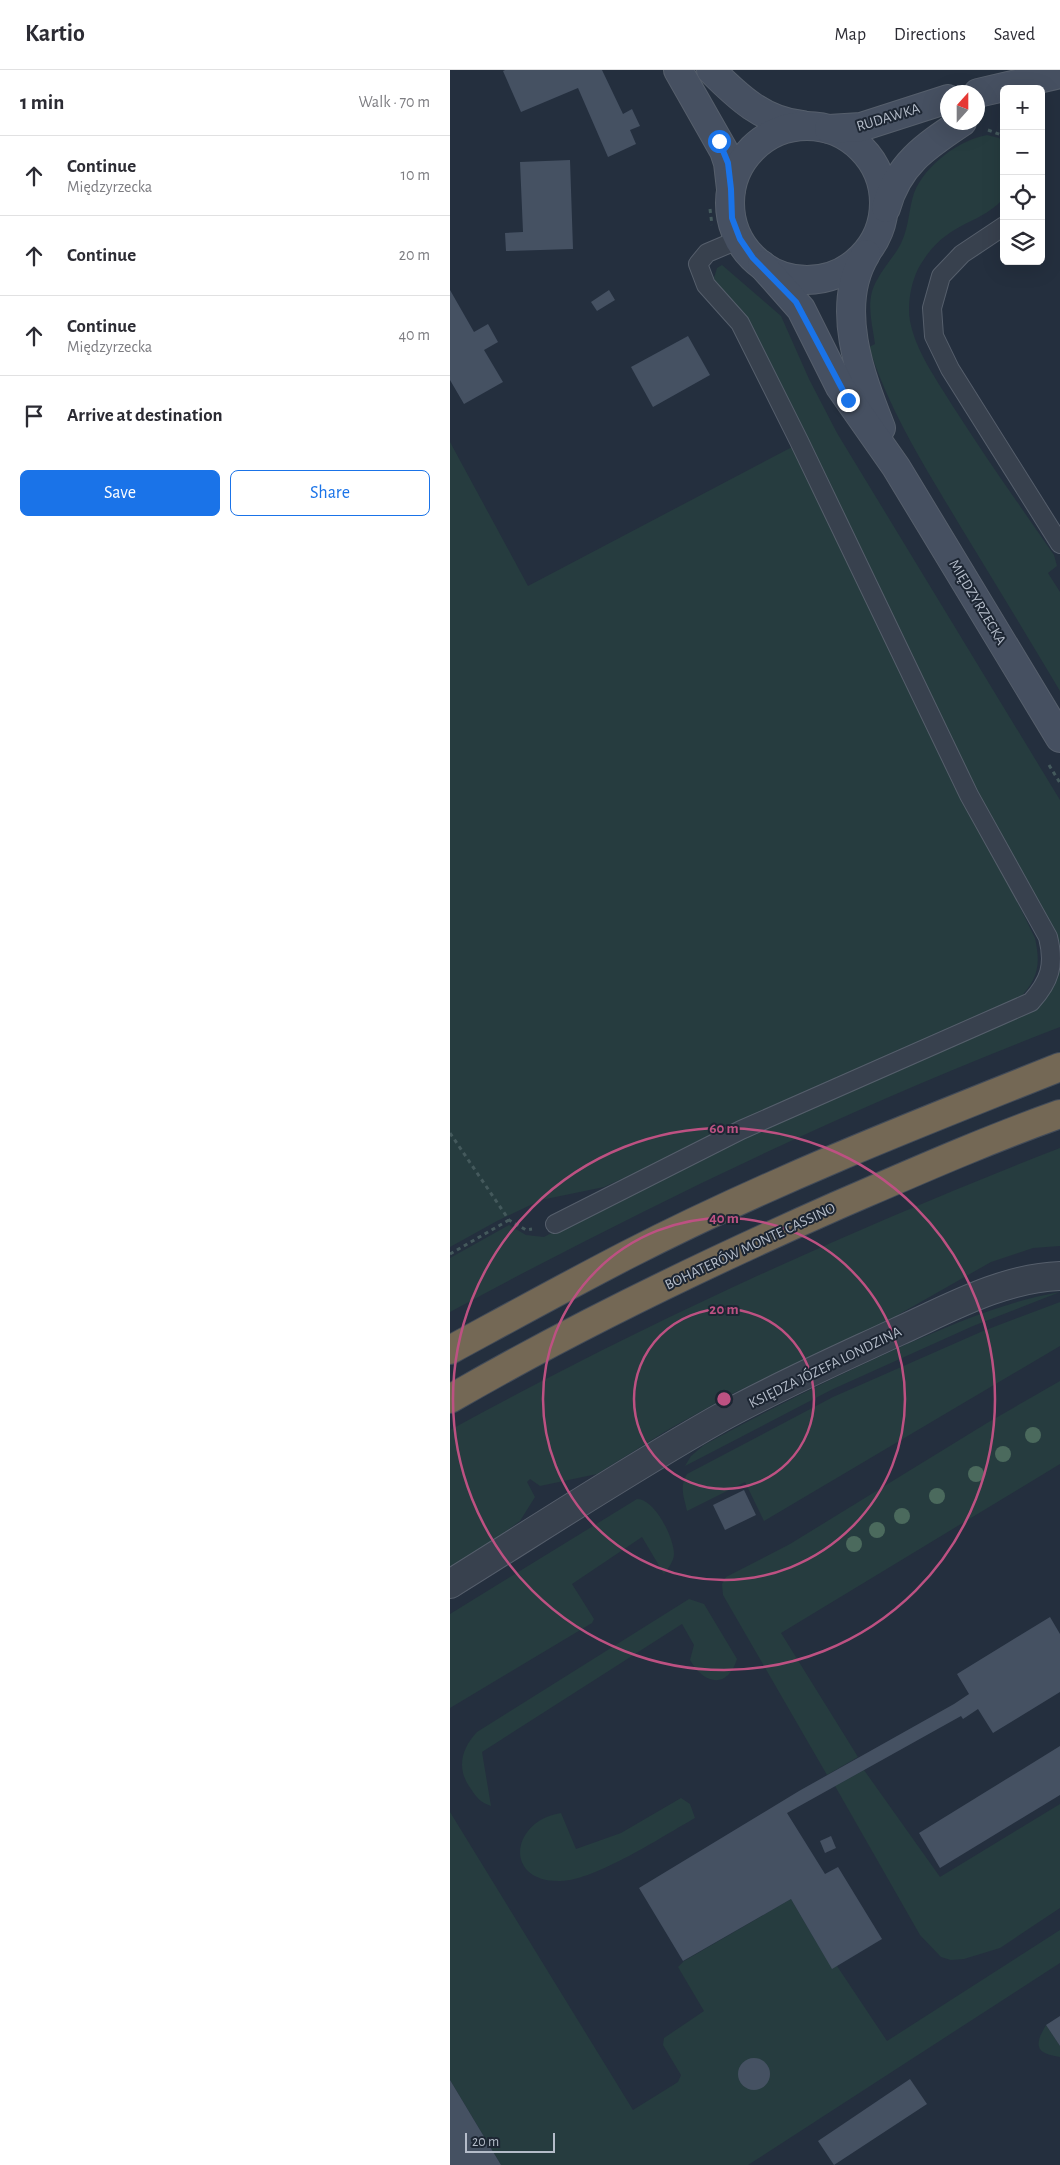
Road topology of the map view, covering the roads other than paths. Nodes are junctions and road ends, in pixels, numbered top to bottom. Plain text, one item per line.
1 (678, 70) edge
2 (711, 70) edge
3 (1060, 74) edge
4 (1028, 85) edge
5 (1000, 91) edge
6 (985, 92) edge
7 (1000, 99) edge
8 (940, 102) edge
9 (985, 109) edge
10 (817, 127) junction
11 (950, 130) edge
12 (731, 189) junction
13 (883, 216) junction
14 (1000, 229) edge
15 (740, 239) junction
16 (870, 248) junction
17 (762, 265) junction
18 (896, 467) junction
19 (1060, 544) edge
20 (1060, 738) edge
21 (1060, 1067) edge
22 (1060, 1114) edge
23 (555, 1224) road end
24 (1060, 1276) edge
25 (450, 1350) edge
26 (450, 1399) edge
27 (450, 1584) edge

1 - 12 main road
2 - 10 main road
3 - 4 main road
5 - 6 main road
7 - 9 main road
8 - 10 main road, RUDAWKA
10 - 12 main road
10 - 13 main road
11 - 13 main road
12 - 15 main road
13 - 16 main road
14 - 19 lane
15 - 17 main road
15 - 23 lane
16 - 17 main road
16 - 18 main road, MIĘDZYRZECKA
17 - 18 main road, MIĘDZYRZECKA
18 - 20 main road, MIĘDZYRZECKA
21 - 25 highway
22 - 26 highway, BOHATERÓW MONTE CASSINO
24 - 27 street, KSIĘDZA JÓZEFA LONDZINA

